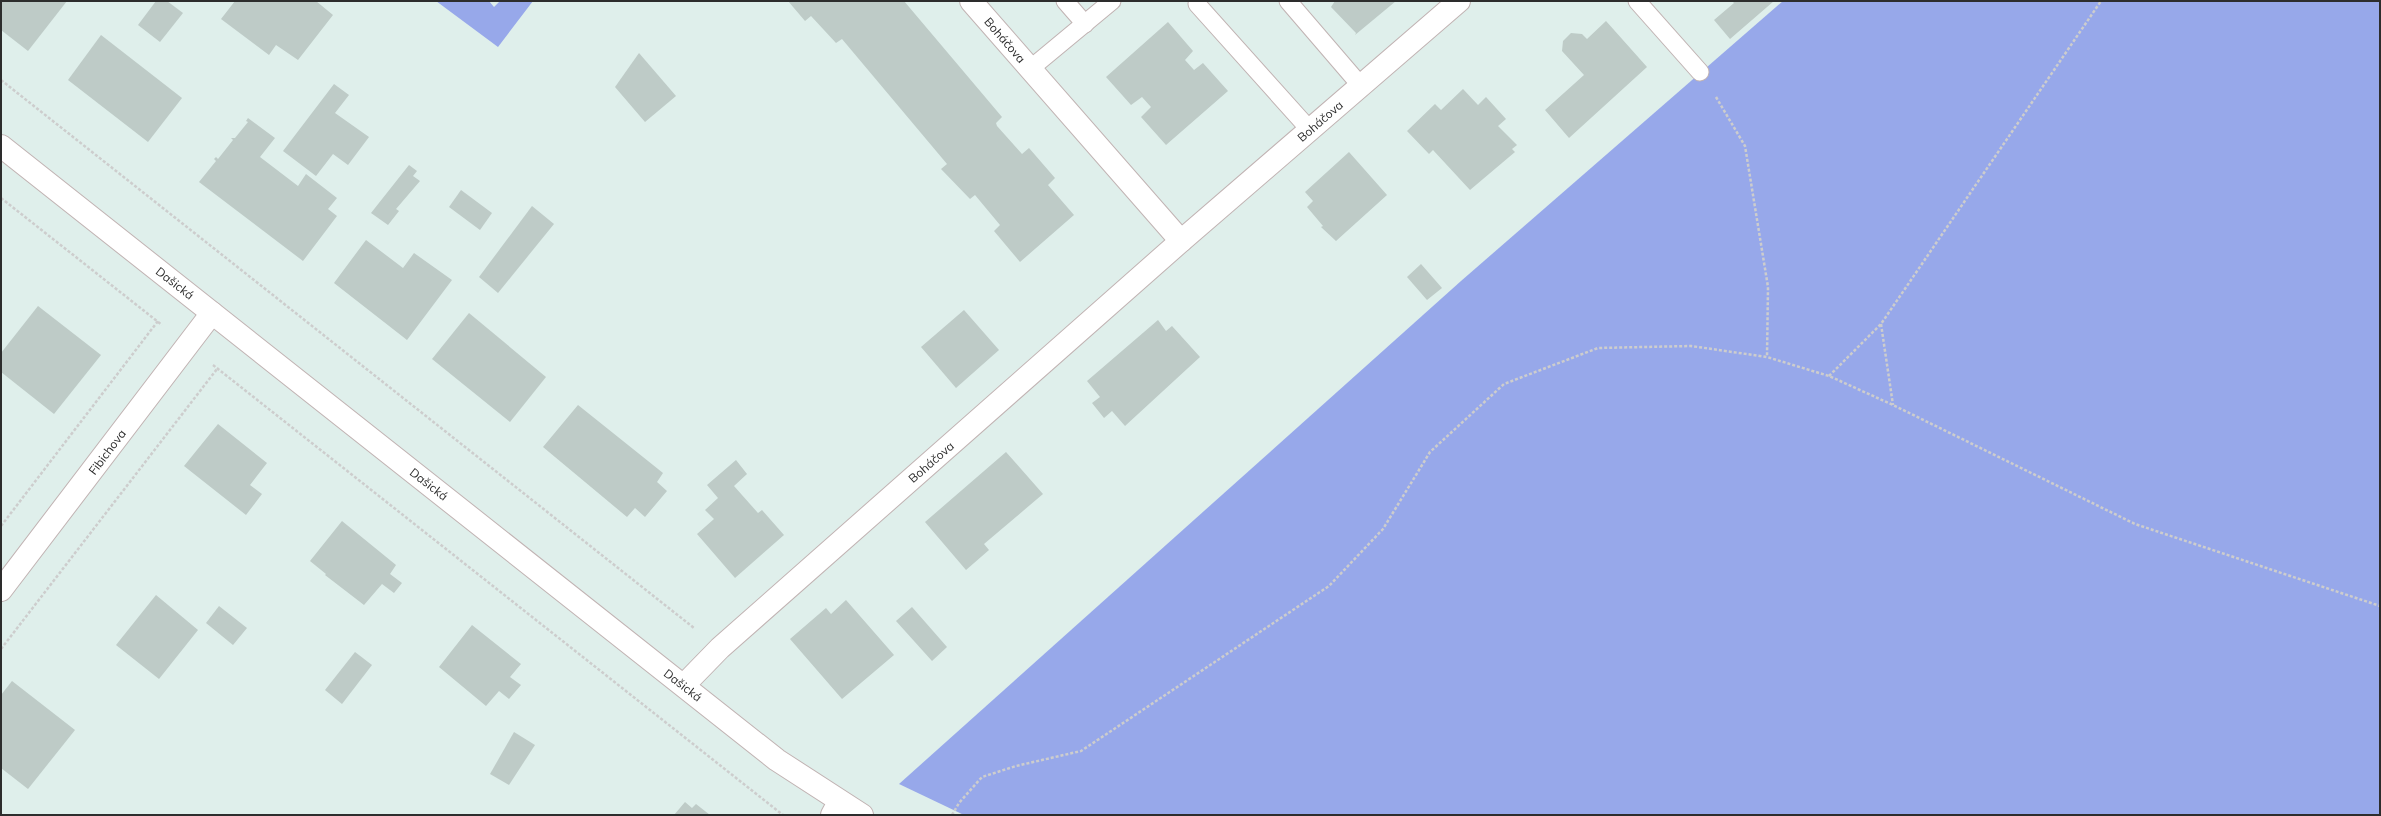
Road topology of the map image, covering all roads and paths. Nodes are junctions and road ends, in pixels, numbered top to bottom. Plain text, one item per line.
1 (971, 1) edge
2 (1065, 1) edge
3 (1112, 1) edge
4 (1288, 1) edge
5 (1637, 1) edge
6 (2101, 1) edge
7 (1458, 2) edge
8 (1197, 4) dead end
9 (1085, 24) junction
10 (1030, 69) junction
11 (1700, 72) joint
12 (1, 80) edge
13 (1361, 86) junction
14 (1310, 130) junction
15 (1, 146) edge
16 (1, 198) edge
17 (1181, 241) junction
18 (212, 313) junction
19 (158, 321) junction
20 (1881, 324) junction
21 (188, 345) junction
22 (1766, 357) junction
23 (217, 369) junction
24 (1829, 376) junction
25 (1893, 405) junction
26 (1, 526) edge
27 (1, 590) edge
28 (2380, 606) edge
29 (720, 648) junction
30 (1, 649) edge
31 (684, 685) junction
32 (836, 808) edge
33 (783, 815) edge
34 (862, 815) edge
35 (952, 815) edge

1 - 10 street, Boháčova
2 - 9 lane
3 - 9 lane
4 - 13 lane
5 - 11 lane
6 - 20 path
7 - 13 street, Boháčova
8 - 14 lane
9 - 10 lane
10 - 17 street, Boháčova
11 - 22 path
12 - 29 path
13 - 14 street, Boháčova
14 - 17 street, Boháčova
15 - 18 street, Dašická
16 - 19 path
17 - 29 street, Boháčova
18 - 21 street, Fibichova
18 - 31 street, Dašická
19 - 21 path
19 - 26 path
20 - 24 path
20 - 25 path
21 - 23 path
21 - 27 street, Fibichova
22 - 24 path
22 - 35 path
23 - 30 path
23 - 33 path
24 - 25 path
25 - 28 path
29 - 31 street, Boháčova
31 - 32 street, Dašická
32 - 34 street, Dašická

